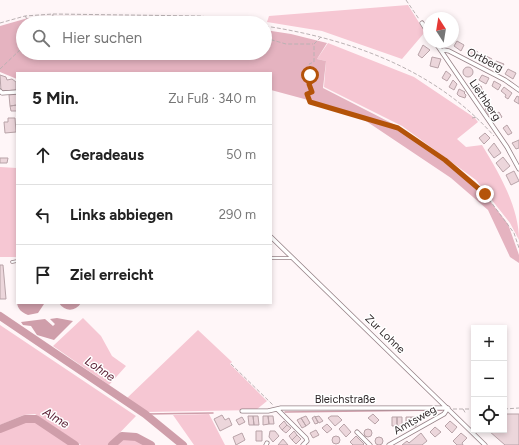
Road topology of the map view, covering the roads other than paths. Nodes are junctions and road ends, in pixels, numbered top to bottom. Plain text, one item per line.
1 (439, 48) edge
2 (441, 51) junction
3 (519, 90) edge
4 (0, 91) edge
5 (16, 92) edge
6 (519, 169) edge
7 (272, 238) edge
8 (272, 258) edge
9 (293, 258) junction
10 (12, 262) dead end
11 (16, 262) edge
12 (448, 408) junction
13 (278, 410) junction
14 (242, 411) dead end
15 (357, 432) dead end
16 (303, 445) edge
17 (370, 445) edge
18 (389, 445) edge
19 (485, 445) edge

1 - 2 street, Liethberg
2 - 3 street, Ortberg
2 - 6 street, Liethberg
4 - 5 street
7 - 9 street, Zur Lohne
8 - 9 lane
9 - 12 street, Zur Lohne
10 - 11 lane
12 - 13 street, Bleichstraße
12 - 18 street, Amtsweg
12 - 19 street, Zur Lohne
13 - 14 street, Bleichstraße
13 - 16 street
15 - 17 street

